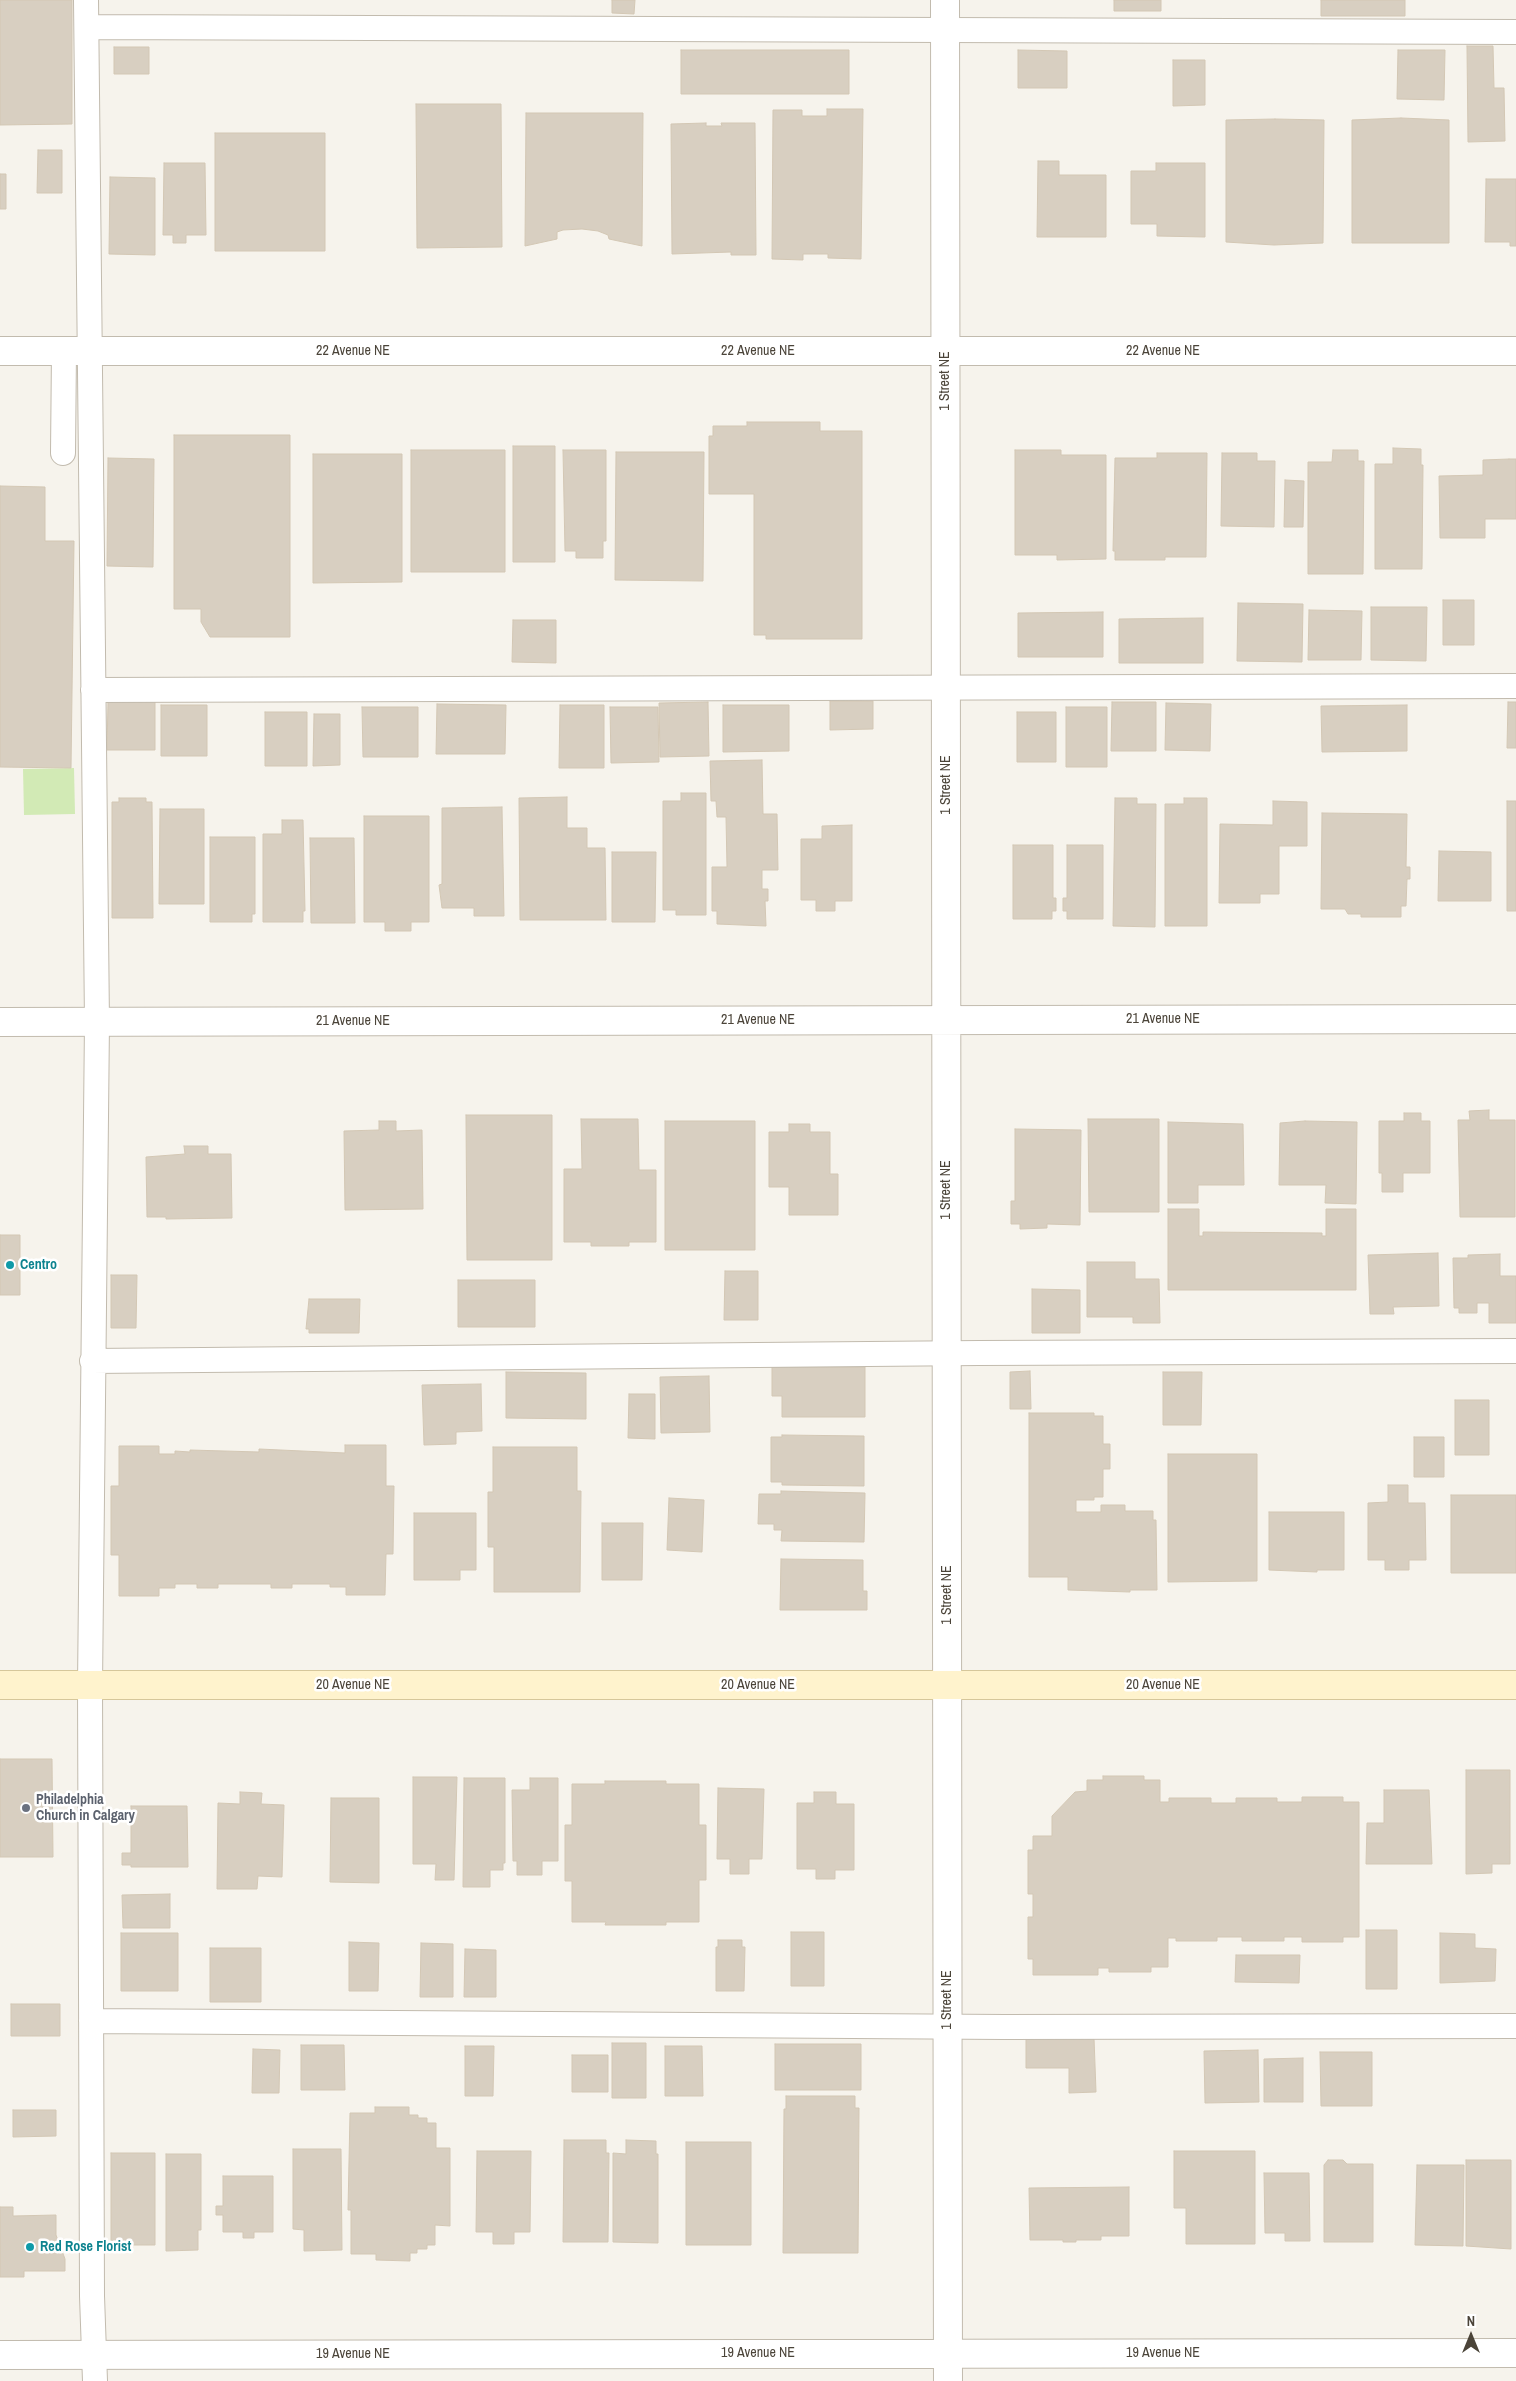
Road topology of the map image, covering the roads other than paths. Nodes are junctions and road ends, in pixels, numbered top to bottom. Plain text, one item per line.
1 (86, 0) edge
2 (945, 0) edge
3 (86, 28) junction
4 (945, 30) junction
5 (1516, 32) edge
6 (0, 351) edge
7 (77, 351) junction
8 (944, 351) junction
9 (1516, 351) edge
10 (63, 453) dead end
11 (946, 686) junction
12 (1516, 686) edge
13 (92, 690) junction
14 (946, 1019) junction
15 (1516, 1019) edge
16 (0, 1022) edge
17 (97, 1022) junction
18 (1516, 1351) edge
19 (946, 1353) junction
20 (92, 1362) junction
21 (0, 1685) edge
22 (90, 1685) junction
23 (947, 1685) junction
24 (1516, 1685) edge
25 (91, 2022) junction
26 (947, 2025) junction
27 (1516, 2026) edge
28 (948, 2353) junction
29 (1516, 2353) edge
30 (0, 2355) edge
31 (94, 2368) edge
32 (948, 2381) edge

1 - 3 lane
2 - 4 street, 1 Street NE
3 - 4 lane
3 - 7 lane
4 - 5 lane
4 - 8 street, 1 Street NE
6 - 7 street, 22 Avenue NE
7 - 8 street, 22 Avenue NE
7 - 10 lane
7 - 13 lane
8 - 9 street, 22 Avenue NE
8 - 11 street, 1 Street NE
11 - 12 lane
11 - 13 lane
11 - 14 street, 1 Street NE
13 - 17 lane
14 - 15 street, 21 Avenue NE
14 - 17 street, 21 Avenue NE
14 - 19 street, 1 Street NE
16 - 17 street, 21 Avenue NE
17 - 20 lane
18 - 19 lane
19 - 20 lane
19 - 23 street, 1 Street NE
20 - 22 lane
21 - 22 street, 20 Avenue NE
22 - 23 street, 20 Avenue NE
22 - 25 lane
23 - 24 street, 20 Avenue NE
23 - 26 street, 1 Street NE
25 - 26 lane
25 - 31 lane
26 - 27 lane
26 - 28 street, 1 Street NE
28 - 29 street, 19 Avenue NE
28 - 31 street, 19 Avenue NE
28 - 32 street, 1 Street NE
30 - 31 street, 19 Avenue NE

